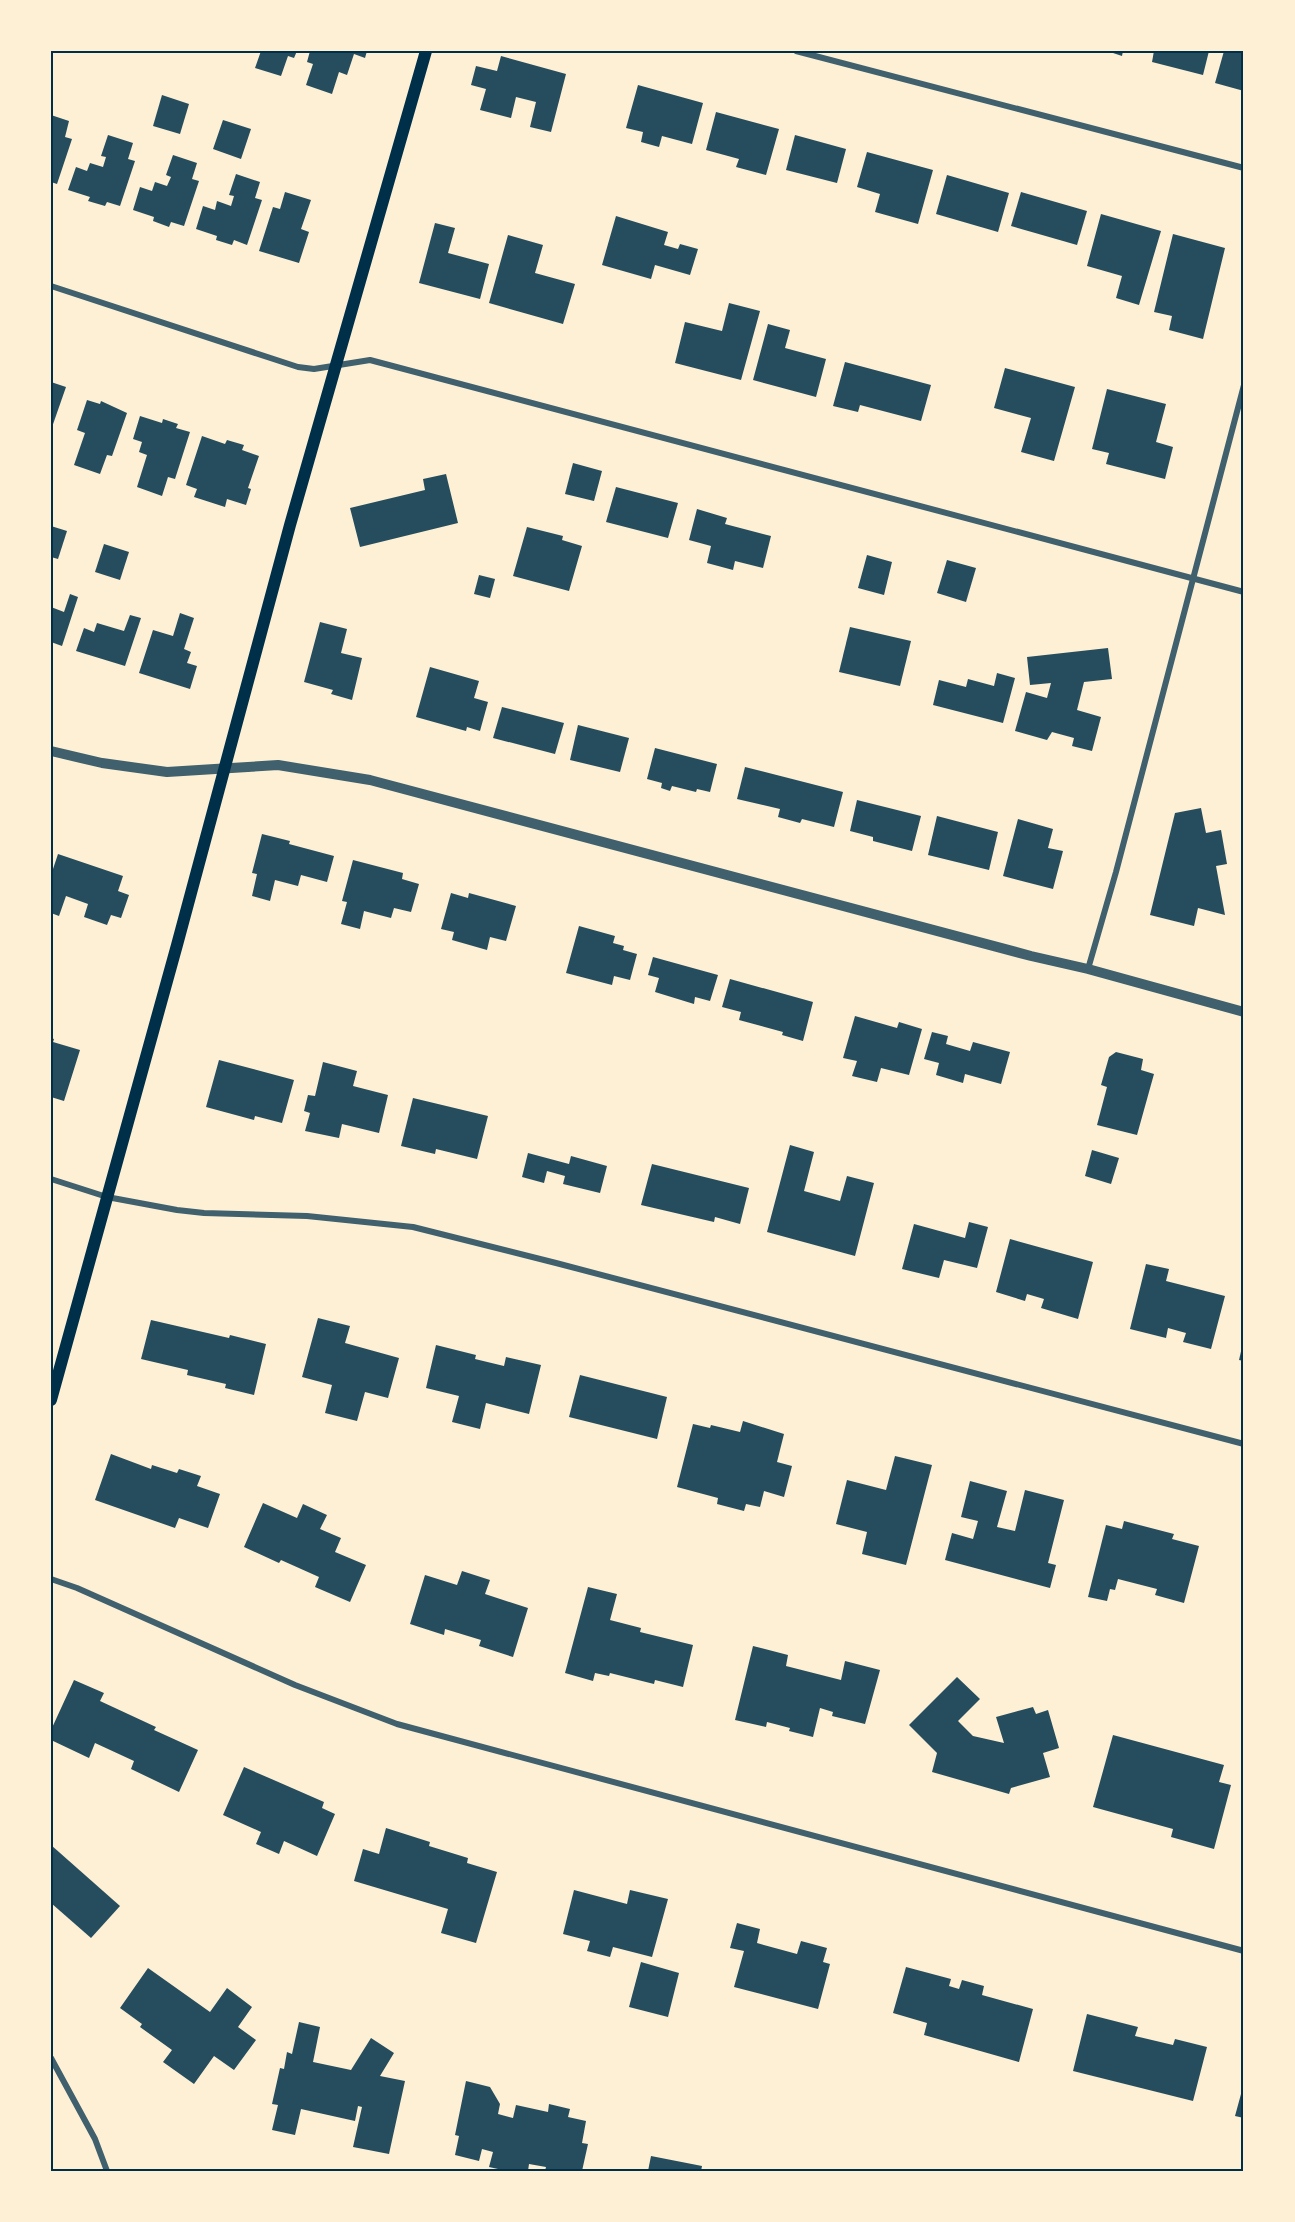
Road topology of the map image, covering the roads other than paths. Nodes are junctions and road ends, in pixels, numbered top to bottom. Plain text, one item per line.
1 (426, 51) edge
2 (796, 51) edge
3 (1244, 168) edge
4 (51, 286) edge
5 (335, 366) junction
6 (1244, 385) edge
7 (1194, 579) junction
8 (1244, 592) edge
9 (51, 751) edge
10 (223, 768) junction
11 (1088, 969) junction
12 (1244, 1012) edge
13 (51, 1179) edge
14 (107, 1197) junction
15 (51, 1400) edge
16 (1244, 1444) edge
17 (51, 1580) edge
18 (1244, 1951) edge
19 (51, 2058) edge
20 (107, 2171) edge

1 - 5 main road
2 - 3 street
4 - 5 street
5 - 7 street
5 - 10 main road
6 - 7 street
7 - 8 street
7 - 11 street
9 - 10 street
10 - 11 street
10 - 14 main road
11 - 12 street
13 - 14 street
14 - 15 main road
14 - 16 street
17 - 18 street
19 - 20 street

